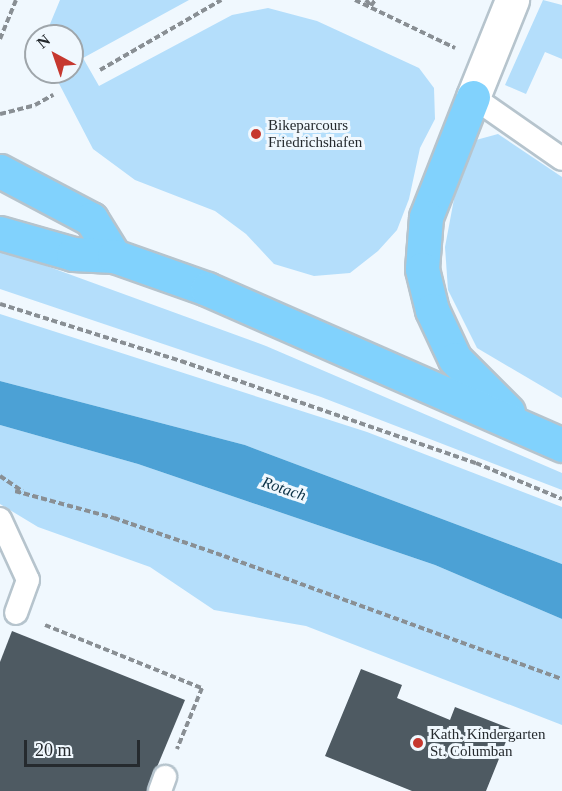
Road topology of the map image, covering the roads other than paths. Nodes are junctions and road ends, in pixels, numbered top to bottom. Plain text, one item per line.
1 (512, 0) edge
2 (473, 97) junction
3 (562, 159) edge
4 (0, 171) edge
5 (0, 233) edge
6 (114, 256) junction
7 (527, 429) junction
8 (562, 445) edge
9 (0, 519) edge
10 (16, 613) road end

1 - 2 street
2 - 3 lane
2 - 7 main road
4 - 6 main road
5 - 6 main road
6 - 7 main road
7 - 8 main road
9 - 10 lane

